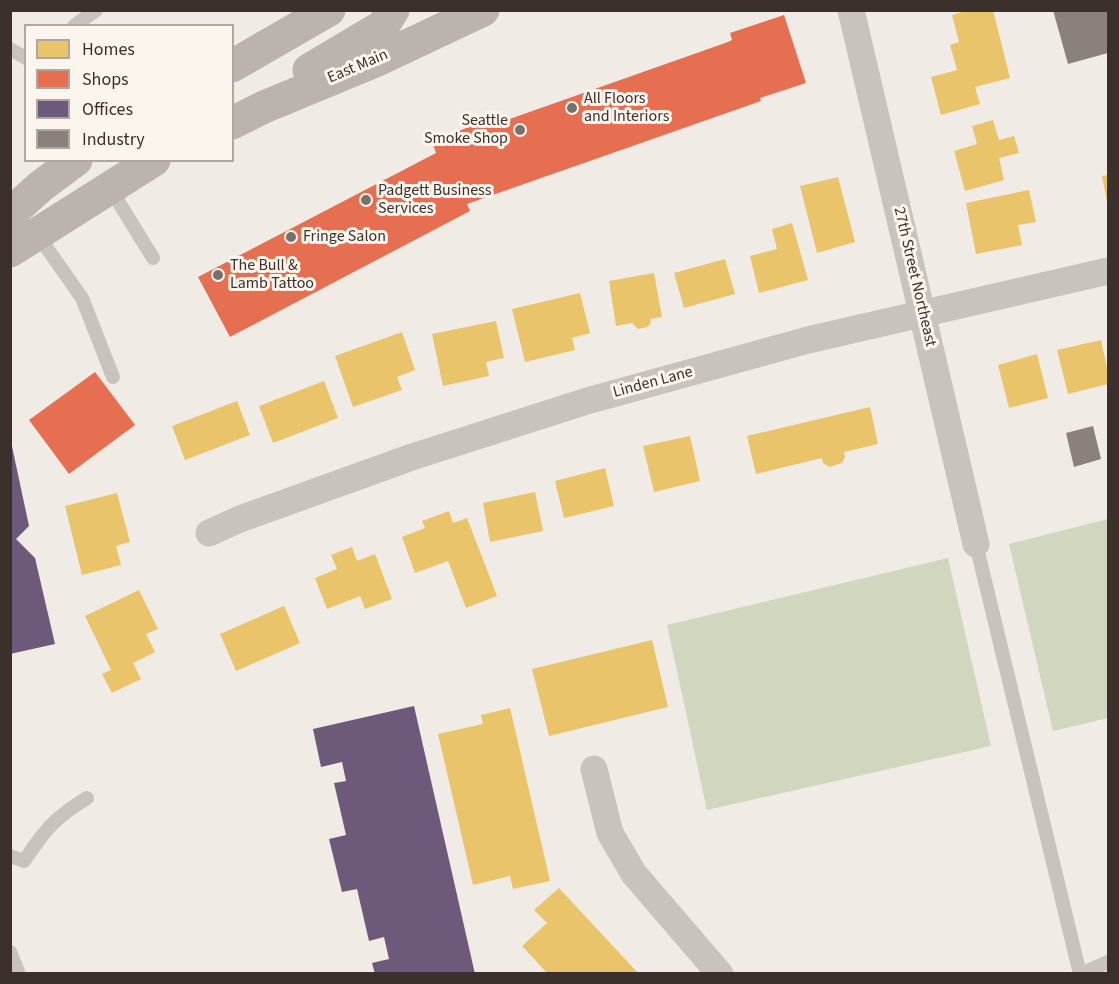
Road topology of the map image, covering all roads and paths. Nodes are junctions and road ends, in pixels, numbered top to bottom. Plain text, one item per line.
1 (96, 10) edge
2 (330, 10) edge
3 (393, 10) edge
4 (483, 10) edge
5 (851, 10) edge
6 (77, 24) edge
7 (10, 49) edge
8 (24, 57) edge
9 (234, 65) edge
10 (234, 114) edge
11 (234, 122) edge
12 (73, 162) edge
13 (138, 171) edge
14 (10, 214) edge
15 (24, 243) edge
16 (153, 258) dead end
17 (1108, 271) edge
18 (922, 314) junction
19 (113, 377) dead end
20 (209, 533) dead end
21 (976, 544) joint
22 (594, 770) dead end
23 (87, 798) dead end
24 (10, 856) edge
25 (10, 952) edge
26 (1108, 962) edge
27 (19, 974) edge
28 (720, 974) edge
29 (1081, 974) edge

1 - 6 lane
2 - 9 main road
3 - 10 main road, East Main
4 - 11 main road, East Main
5 - 18 street, 27th Street Northeast
7 - 8 lane
12 - 14 main road
13 - 15 main road
13 - 16 lane
15 - 19 lane
17 - 18 street, Linden Lane
18 - 20 street, Linden Lane
18 - 21 street, 27th Street Northeast
21 - 29 lane
22 - 28 street
23 - 24 lane
25 - 27 lane
26 - 29 lane

